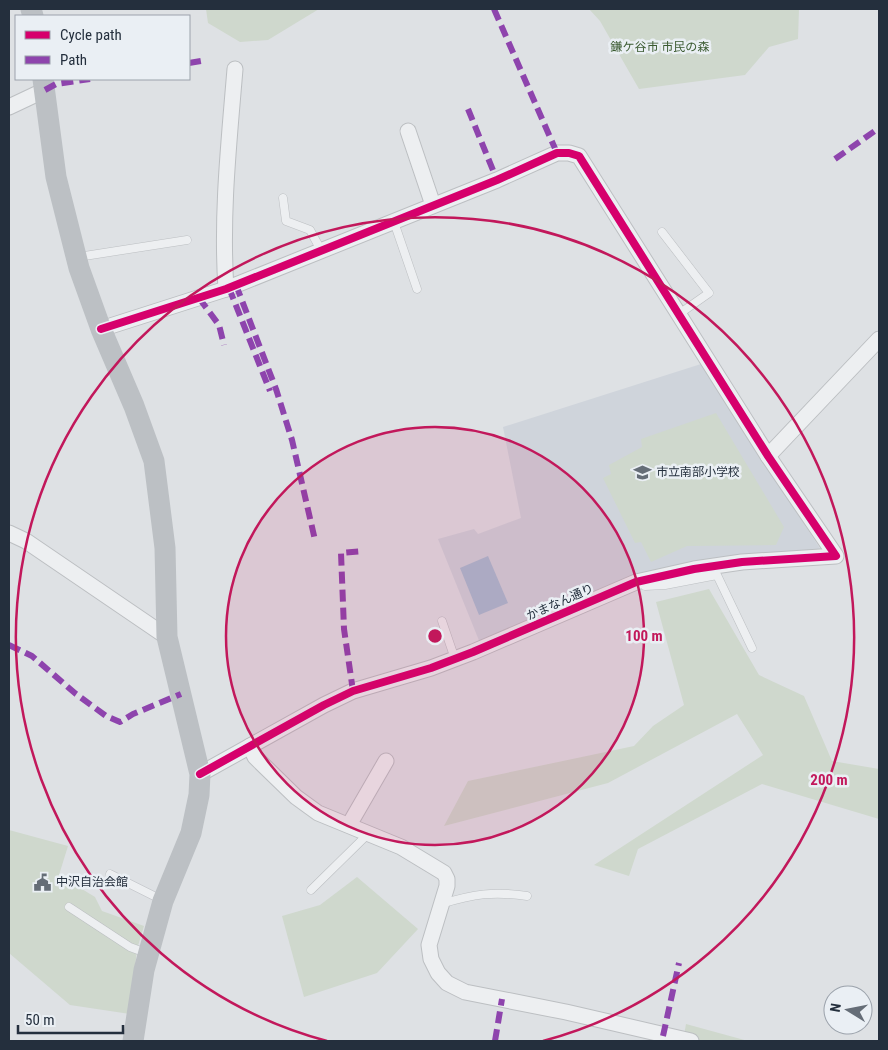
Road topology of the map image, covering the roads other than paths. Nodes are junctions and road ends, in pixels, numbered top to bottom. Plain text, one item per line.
1 (235, 69) dead end
2 (44, 84) edge
3 (9, 107) edge
4 (408, 131) dead end
5 (283, 198) dead end
6 (433, 205) junction
7 (394, 222) junction
8 (662, 232) dead end
9 (187, 240) dead end
10 (322, 252) junction
11 (76, 257) junction
12 (417, 288) dead end
13 (226, 289) junction
14 (678, 314) junction
15 (101, 329) junction
16 (879, 339) edge
17 (768, 456) junction
18 (9, 533) edge
19 (636, 582) junction
20 (442, 621) dead end
21 (167, 637) junction
22 (752, 648) dead end
23 (455, 659) junction
24 (250, 746) junction
25 (386, 761) dead end
26 (200, 774) junction
27 (349, 825) junction
28 (368, 833) junction
29 (110, 874) dead end
30 (311, 890) dead end
31 (527, 896) dead end
32 (163, 901) junction
33 (441, 904) junction
34 (69, 907) dead end
35 (148, 954) junction
36 (133, 1041) edge
37 (690, 1041) edge

1 - 13 street
2 - 3 street
2 - 11 street
4 - 6 street
5 - 10 lane
6 - 7 street
6 - 14 street
7 - 10 street
7 - 12 lane
8 - 14 lane
9 - 11 lane
10 - 13 street
11 - 15 street
13 - 15 street
14 - 17 street
15 - 21 street
16 - 17 street
17 - 19 street, かまなん通り
18 - 21 street
19 - 22 lane
19 - 23 street, かまなん通り
20 - 23 lane
21 - 26 street
23 - 24 street, かまなん通り
24 - 26 street, かまなん通り
24 - 27 street
25 - 27 street
26 - 32 street
27 - 28 street
28 - 30 lane
28 - 33 street
29 - 32 lane
31 - 33 lane
32 - 35 street
33 - 37 street
34 - 35 lane
35 - 36 street

